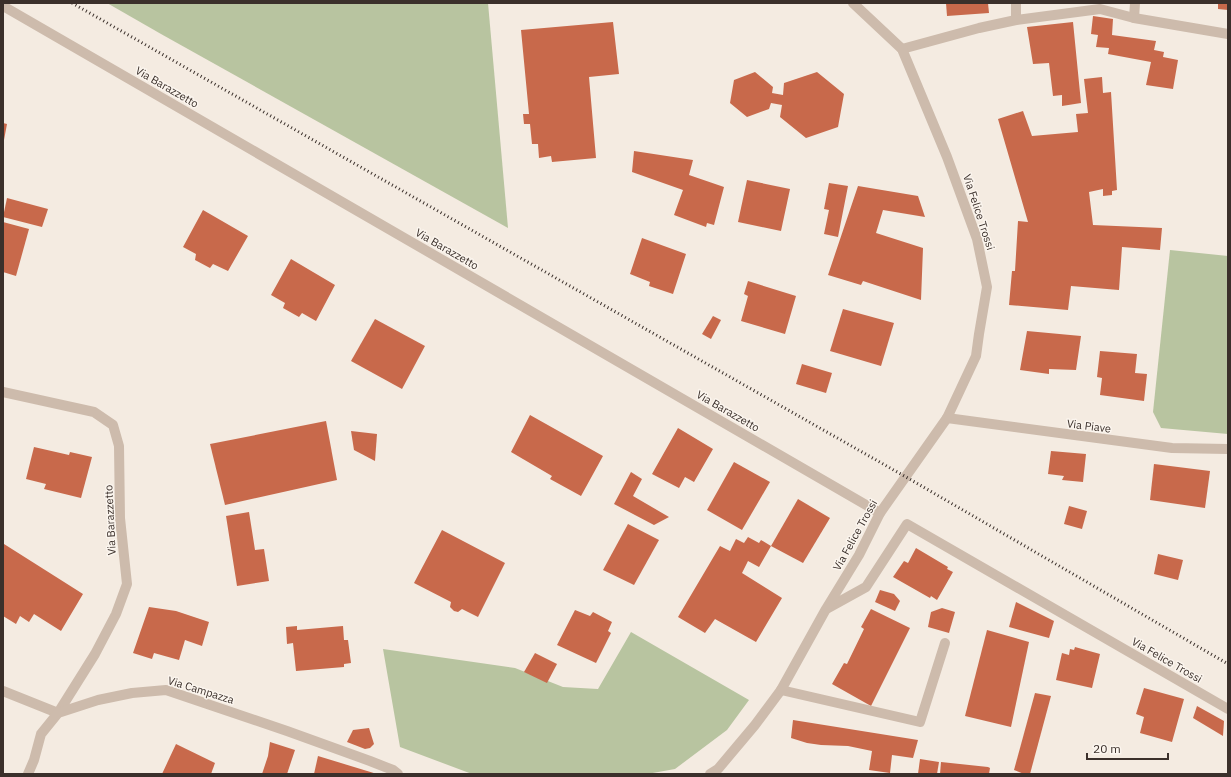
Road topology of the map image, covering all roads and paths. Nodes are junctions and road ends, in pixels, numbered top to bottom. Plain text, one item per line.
1 (852, 3) edge
2 (1016, 3) edge
3 (1135, 3) edge
4 (3, 6) edge
5 (1134, 18) junction
6 (1016, 20) junction
7 (1228, 34) edge
8 (902, 49) junction
9 (3, 392) edge
10 (947, 418) junction
11 (1228, 449) edge
12 (880, 512) junction
13 (826, 609) junction
14 (945, 643) dead end
15 (781, 690) junction
16 (3, 691) edge
17 (1228, 709) edge
18 (58, 713) junction
19 (28, 774) edge
20 (398, 774) edge
21 (710, 774) edge

1 - 8 street, Via Felice Trossi
2 - 6 street
3 - 5 street
4 - 12 street, Via Barazzetto
5 - 6 street
5 - 7 street
6 - 8 street
8 - 10 street, Via Felice Trossi
9 - 18 street, Via Barazzetto
10 - 11 street, Via Piave
10 - 12 street, Via Felice Trossi
12 - 13 street, Via Felice Trossi
13 - 15 street, Via Felice Trossi
13 - 17 street, Via Felice Trossi
14 - 15 street
15 - 21 street, Via Felice Trossi
16 - 18 street
18 - 19 street
18 - 20 street, Via Campazza

